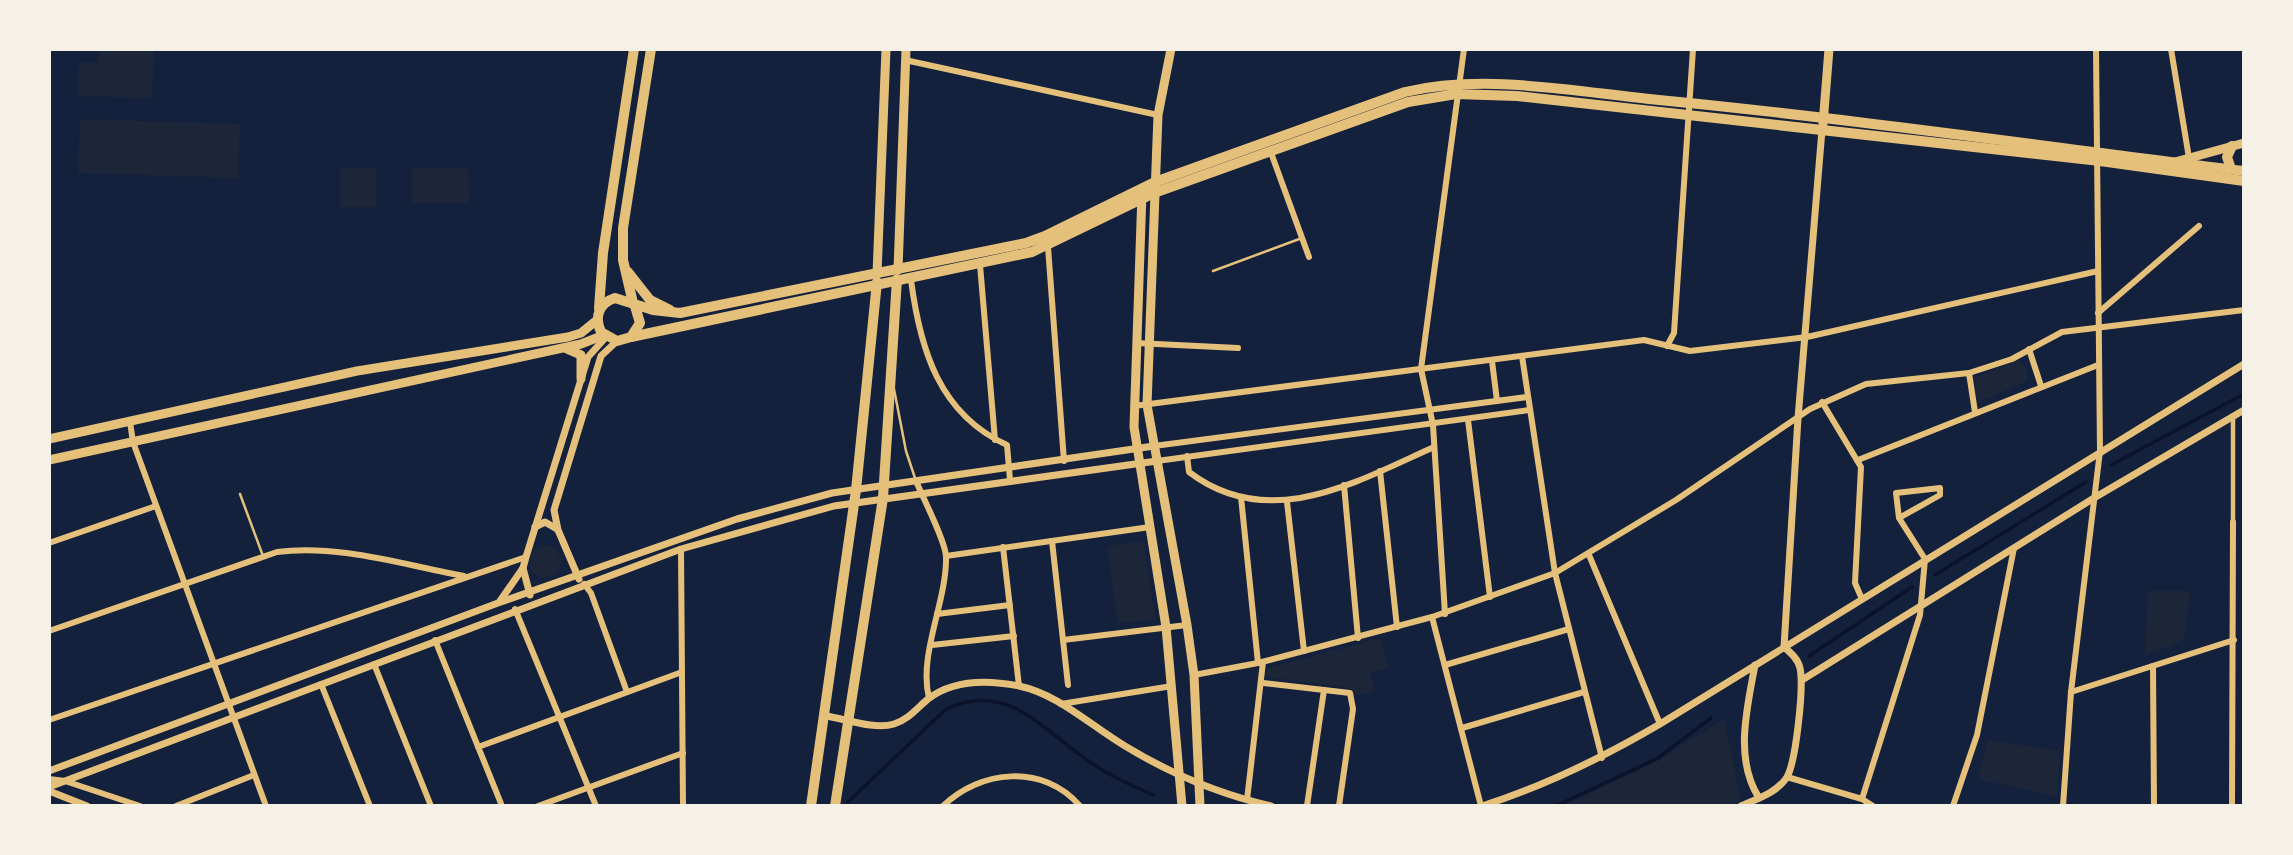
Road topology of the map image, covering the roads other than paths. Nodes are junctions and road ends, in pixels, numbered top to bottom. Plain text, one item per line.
1 (634, 49) edge
2 (651, 49) edge
3 (886, 49) edge
4 (906, 49) edge
5 (1171, 49) edge
6 (1464, 49) edge
7 (1693, 49) edge
8 (1829, 49) edge
9 (2096, 49) edge
10 (2171, 49) edge
11 (905, 60) junction
12 (1457, 89) junction
13 (1690, 103) junction
14 (1689, 114) junction
15 (1158, 115) junction
16 (1823, 116) junction
17 (1822, 130) junction
18 (2244, 143) edge
19 (2232, 146) junction
20 (1270, 149) junction
21 (2099, 156) junction
22 (2189, 158) junction
23 (2173, 162) junction
24 (2156, 169) junction
25 (2231, 169) junction
26 (2244, 171) edge
27 (2244, 181) edge
28 (1154, 187) junction
29 (1142, 188) junction
30 (1141, 200) junction
31 (2199, 226) dead end
32 (1302, 238) junction
33 (1048, 247) junction
34 (1309, 257) dead end
35 (623, 260) junction
36 (980, 265) junction
37 (898, 270) junction
38 (1213, 271) dead end
39 (2098, 271) junction
40 (877, 274) junction
41 (911, 280) junction
42 (897, 283) junction
43 (876, 287) junction
44 (634, 305) junction
45 (2244, 310) edge
46 (680, 313) junction
47 (2098, 313) junction
48 (598, 315) junction
49 (2098, 328) junction
50 (631, 337) junction
51 (1807, 337) junction
52 (609, 338) junction
53 (1136, 342) junction
54 (1148, 343) junction
55 (1667, 346) junction
56 (1238, 348) dead end
57 (555, 349) junction
58 (2029, 349) junction
59 (1522, 356) junction
60 (1492, 361) junction
61 (889, 364) junction
62 (2244, 364) edge
63 (2098, 365) junction
64 (1421, 369) junction
65 (1969, 373) junction
66 (581, 379) junction
67 (2041, 386) junction
68 (1527, 397) junction
69 (1497, 401) junction
70 (1822, 402) junction
71 (1147, 405) junction
72 (1134, 406) junction
73 (1529, 410) junction
74 (2244, 410) edge
75 (1431, 411) junction
76 (1975, 412) junction
77 (2234, 416) junction
78 (1798, 418) junction
79 (1468, 420) junction
80 (130, 422) junction
81 (1433, 425) junction
82 (49, 439) edge
83 (995, 440) junction
84 (133, 442) junction
85 (1154, 446) junction
86 (1434, 447) junction
87 (1137, 449) junction
88 (2101, 451) junction
89 (1187, 456) junction
90 (49, 460) edge
91 (1858, 460) junction
92 (1065, 461) junction
93 (1157, 461) junction
94 (1139, 463) junction
95 (1009, 467) junction
96 (1380, 471) junction
97 (1010, 480) junction
98 (916, 481) junction
99 (884, 485) junction
100 (1343, 485) junction
101 (856, 489) junction
102 (921, 492) junction
103 (240, 494) dead end
104 (1241, 497) junction
105 (883, 498) junction
106 (2094, 498) junction
107 (1287, 502) junction
108 (854, 503) junction
109 (156, 506) junction
110 (1899, 519) junction
111 (2233, 522) joint
112 (535, 527) junction
113 (1150, 527) junction
114 (558, 530) junction
115 (1052, 541) junction
116 (49, 542) edge
117 (1003, 547) junction
118 (2014, 548) junction
119 (681, 549) junction
120 (1589, 555) junction
121 (263, 556) junction
122 (946, 556) junction
123 (526, 557) junction
124 (1925, 559) junction
125 (523, 568) junction
126 (1556, 573) junction
127 (575, 576) junction
128 (466, 577) junction
129 (184, 584) junction
130 (584, 584) junction
131 (529, 592) junction
132 (1490, 597) junction
133 (1862, 599) junction
134 (498, 603) junction
135 (533, 603) junction
136 (1010, 606) junction
137 (1919, 607) junction
138 (515, 609) junction
139 (937, 614) junction
140 (1445, 614) junction
141 (1432, 617) junction
142 (1187, 625) junction
143 (1166, 627) junction
144 (1397, 627) junction
145 (1569, 629) junction
146 (49, 631) edge
147 (1014, 636) junction
148 (1358, 638) junction
149 (435, 640) junction
150 (1063, 640) junction
151 (2234, 640) junction
152 (932, 645) junction
153 (1784, 647) junction
154 (1304, 651) junction
155 (1261, 662) junction
156 (212, 664) junction
157 (374, 664) junction
158 (1755, 664) junction
159 (1445, 665) junction
160 (2153, 666) junction
161 (682, 672) junction
162 (1194, 675) junction
163 (1801, 680) junction
164 (1263, 683) junction
165 (321, 684) junction
166 (1068, 685) dead end
167 (1019, 686) junction
168 (1172, 686) junction
169 (1324, 690) junction
170 (627, 692) junction
171 (1584, 692) junction
172 (2071, 692) junction
173 (929, 698) junction
174 (226, 704) junction
175 (1060, 704) junction
176 (826, 716) junction
177 (559, 717) junction
178 (232, 719) junction
179 (49, 720) edge
180 (851, 720) junction
181 (1660, 724) junction
182 (1462, 728) junction
183 (478, 747) junction
184 (683, 753) junction
185 (1602, 758) junction
186 (49, 771) edge
187 (254, 775) junction
188 (1180, 776) junction
189 (1787, 777) junction
190 (49, 779) edge
191 (65, 781) junction
192 (1199, 783) junction
193 (588, 787) junction
194 (49, 789) edge
195 (1862, 799) junction
196 (1247, 800) junction
197 (1761, 802) edge
198 (86, 806) edge
199 (141, 806) edge
200 (176, 806) edge
201 (266, 806) edge
202 (370, 806) edge
203 (431, 806) edge
204 (502, 806) edge
205 (538, 806) edge
206 (596, 806) edge
207 (683, 806) edge
208 (811, 806) edge
209 (835, 806) edge
210 (943, 806) edge
211 (1080, 806) edge
212 (1182, 806) edge
213 (1200, 806) edge
214 (1272, 806) edge
215 (1307, 806) edge
216 (1339, 806) edge
217 (1481, 806) edge
218 (1741, 806) edge
219 (1873, 806) edge
220 (1953, 806) edge
221 (2063, 806) edge
222 (2154, 806) edge
223 (2232, 806) edge

1 - 48 main road
2 - 35 main road
3 - 40 main road
4 - 11 main road
5 - 15 main road
6 - 12 street
7 - 13 street
8 - 16 main road
9 - 21 street
10 - 22 street
11 - 15 street
11 - 37 main road
12 - 13 main road
12 - 14 main road
12 - 20 main road
12 - 28 main road
12 - 64 street
13 - 14 street
13 - 16 main road
14 - 17 main road
14 - 55 street
15 - 28 main road
16 - 17 main road
16 - 21 main road
17 - 21 main road
17 - 51 street
18 - 19 main road
19 - 22 main road
19 - 25 main road
20 - 28 main road
20 - 32 street
21 - 23 main road
21 - 24 main road
21 - 39 street
22 - 23 main road
23 - 24 main road
23 - 25 main road
24 - 27 main road
25 - 26 main road
28 - 29 main road
28 - 30 main road
28 - 54 main road
29 - 30 main road
29 - 37 main road
30 - 33 main road
30 - 53 main road
31 - 47 street
32 - 34 street
32 - 38 lane
33 - 36 main road
33 - 92 street
35 - 44 main road
35 - 46 main road
36 - 41 main road
36 - 83 street
37 - 40 main road
37 - 42 main road
39 - 47 street
39 - 51 street
40 - 43 main road
40 - 46 main road
41 - 42 main road
41 - 83 street
42 - 43 main road
42 - 61 main road
43 - 50 main road
43 - 101 main road
44 - 46 main road
44 - 48 main road
44 - 50 main road
45 - 49 street
47 - 49 street
48 - 52 main road
48 - 80 main road
49 - 58 street
49 - 63 street
50 - 52 main road
51 - 55 street
51 - 78 street
52 - 57 main road
52 - 66 street
52 - 114 street
53 - 54 street
53 - 72 main road
54 - 56 street
54 - 71 main road
55 - 59 street
57 - 66 main road
57 - 84 main road
58 - 65 street
58 - 67 street
59 - 60 street
59 - 68 street
60 - 64 street
60 - 69 street
61 - 98 lane
61 - 99 main road
62 - 88 street
63 - 67 street
63 - 88 street
64 - 71 street
64 - 75 street
65 - 70 street
65 - 76 street
66 - 112 street
67 - 76 street
68 - 69 street
68 - 73 street
69 - 75 street
70 - 78 street
70 - 91 street
71 - 72 street
71 - 85 main road
72 - 87 main road
73 - 79 street
73 - 126 street
74 - 77 street
75 - 81 street
75 - 85 street
76 - 91 street
77 - 106 street
77 - 111 street
78 - 120 street
78 - 153 street
79 - 81 street
79 - 132 street
80 - 82 main road
80 - 84 street
81 - 86 street
81 - 89 street
83 - 95 street
84 - 90 main road
84 - 109 street
85 - 87 street
85 - 93 main road
86 - 96 street
86 - 140 street
87 - 92 street
87 - 94 main road
88 - 106 street
88 - 124 street
89 - 93 street
89 - 104 street
91 - 133 street
92 - 95 street
93 - 94 street
93 - 142 main road
94 - 97 street
94 - 113 main road
95 - 97 street
95 - 98 street
96 - 100 street
96 - 144 street
97 - 102 street
98 - 99 street
98 - 102 street
99 - 101 street
99 - 105 main road
100 - 107 street
100 - 148 street
101 - 108 main road
101 - 127 street
102 - 105 street
102 - 122 street
103 - 121 lane
104 - 107 street
104 - 155 street
105 - 108 street
105 - 180 main road
106 - 118 street
106 - 172 street
107 - 154 street
108 - 119 street
108 - 176 main road
109 - 116 street
109 - 129 street
110 - 110 street
110 - 124 street
111 - 151 street
112 - 114 street
112 - 123 street
113 - 115 street
113 - 143 main road
114 - 127 street
115 - 117 street
115 - 150 street
117 - 122 street
117 - 136 street
118 - 137 street
118 - 220 street
119 - 130 street
119 - 161 street
120 - 126 street
120 - 181 street
121 - 128 street
121 - 129 street
122 - 139 street
123 - 125 street
123 - 128 street
124 - 133 street
124 - 137 street
125 - 131 street
125 - 134 street
126 - 132 street
126 - 145 street
127 - 130 street
127 - 131 street
128 - 156 street
129 - 146 street
129 - 156 street
130 - 135 street
130 - 170 street
131 - 134 street
131 - 135 street
132 - 140 street
133 - 153 street
134 - 174 street
135 - 138 street
136 - 139 street
136 - 147 street
137 - 163 street
137 - 195 street
138 - 149 street
138 - 177 street
139 - 152 street
140 - 141 street
141 - 144 street
141 - 159 street
142 - 143 street
142 - 162 main road
143 - 150 street
143 - 168 main road
144 - 148 street
145 - 159 street
145 - 171 street
147 - 152 street
147 - 167 street
148 - 154 street
149 - 157 street
149 - 183 street
150 - 166 street
151 - 160 street
151 - 223 street
152 - 173 street
153 - 158 street
153 - 163 street
154 - 155 street
155 - 162 street
155 - 164 street
156 - 174 street
156 - 179 street
157 - 165 street
157 - 203 street
158 - 181 street
158 - 197 street
159 - 182 street
160 - 172 street
160 - 222 street
161 - 170 street
161 - 184 street
162 - 192 main road
163 - 189 street
164 - 169 street
164 - 196 street
165 - 178 street
165 - 202 street
167 - 173 street
167 - 175 street
168 - 175 street
168 - 188 main road
169 - 215 street
169 - 216 street
170 - 177 street
171 - 182 street
171 - 185 street
172 - 221 street
173 - 180 street
174 - 178 street
174 - 186 street
175 - 188 street
176 - 180 street
176 - 208 main road
177 - 183 street
177 - 193 street
178 - 187 street
178 - 191 street
180 - 209 main road
181 - 185 street
182 - 217 street
183 - 204 street
184 - 193 street
184 - 207 street
185 - 217 street
187 - 200 street
187 - 201 street
188 - 192 street
188 - 212 main road
189 - 195 street
189 - 197 street
190 - 191 street
191 - 194 street
191 - 199 street
192 - 196 street
192 - 213 main road
193 - 205 street
193 - 206 street
194 - 198 street
195 - 219 street
196 - 214 street
197 - 218 street
210 - 211 street

